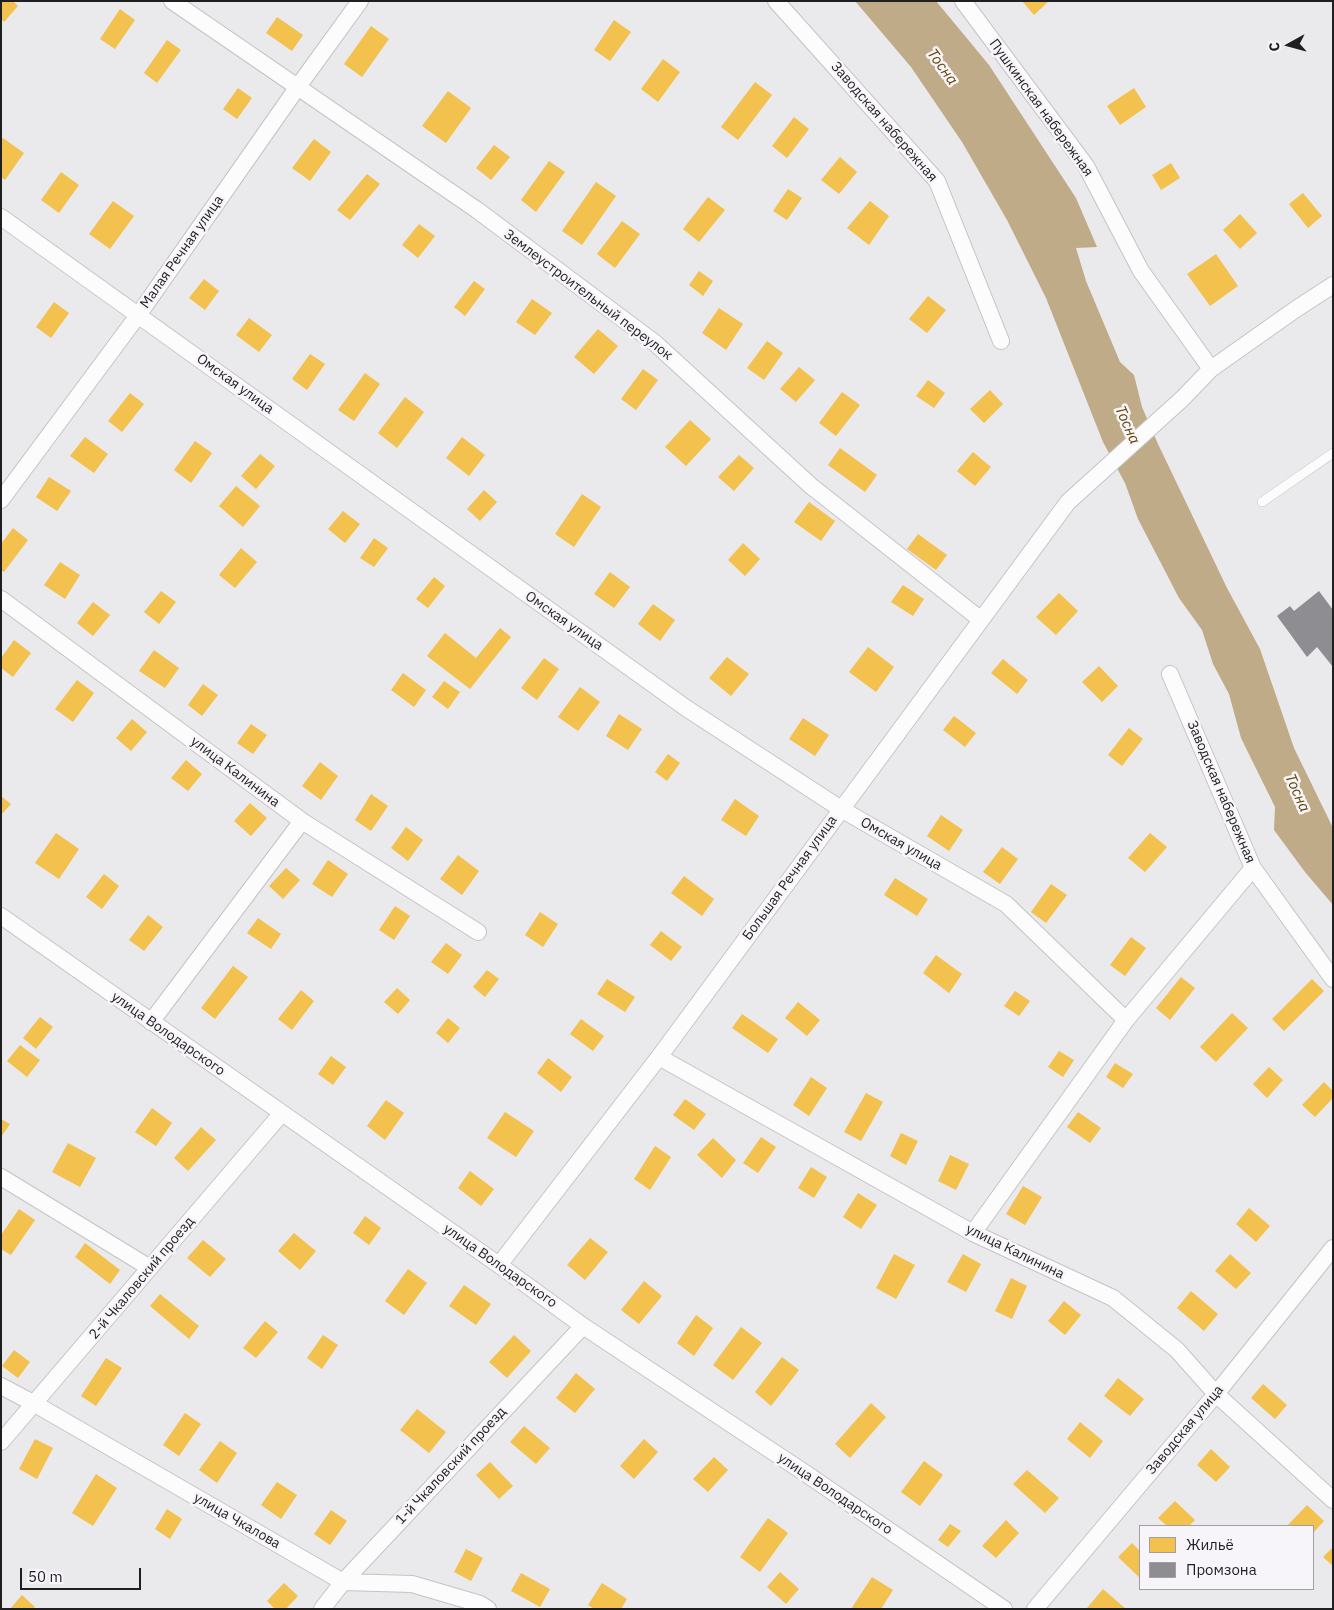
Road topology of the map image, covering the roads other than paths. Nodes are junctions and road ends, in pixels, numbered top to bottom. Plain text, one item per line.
1 (172, 1) edge
2 (360, 1) edge
3 (776, 1) edge
4 (964, 1) edge
5 (297, 88) junction
6 (1, 216) edge
7 (1333, 285) edge
8 (139, 314) junction
9 (1001, 341) dead end
10 (1211, 369) junction
11 (1333, 452) edge
12 (1, 500) edge
13 (1262, 502) dead end
14 (1, 599) edge
15 (980, 619) junction
16 (1170, 674) dead end
17 (841, 809) junction
18 (302, 821) junction
19 (1254, 868) junction
20 (1, 916) edge
21 (478, 932) dead end
22 (1333, 979) edge
23 (1126, 1020) junction
24 (151, 1022) junction
25 (659, 1057) junction
26 (282, 1113) junction
27 (1, 1177) edge
28 (973, 1233) junction
29 (1333, 1248) edge
30 (499, 1265) junction
31 (150, 1268) junction
32 (583, 1326) junction
33 (1, 1386) edge
34 (1216, 1394) junction
35 (35, 1404) junction
36 (1, 1442) edge
37 (1333, 1500) edge
38 (343, 1582) junction
39 (322, 1609) edge
40 (488, 1609) edge
41 (1004, 1609) edge
42 (1035, 1609) edge

1 - 5 street, Землеустроительный переулок
2 - 5 street, Малая Речная улица
3 - 9 street, Заводская набережная
4 - 10 street, Пушкинская набережная
5 - 8 street, Малая Речная улица
5 - 15 street, Землеустроительный переулок
6 - 8 street, Омская улица
7 - 10 street, Большая Речная улица
8 - 12 street, Малая Речная улица
8 - 17 street, Омская улица
10 - 15 street, Большая Речная улица
11 - 13 lane
14 - 18 street, улица Калинина
15 - 17 street, Большая Речная улица
16 - 19 street, Заводская набережная
17 - 23 street, Омская улица
17 - 25 street, Большая Речная улица
18 - 21 street, улица Калинина
18 - 24 street
19 - 22 street, Заводская набережная
19 - 23 street
20 - 24 street, улица Володарского
23 - 28 street
24 - 26 street, улица Володарского
25 - 28 street, улица Калинина
25 - 30 street, Большая Речная улица
26 - 30 street, улица Володарского
26 - 31 street, 2-й Чкаловский проезд
27 - 31 street
28 - 34 street, улица Калинина
29 - 34 street, Заводская улица
30 - 32 street, улица Володарского
31 - 35 street, 2-й Чкаловский проезд
32 - 38 street, 1-й Чкаловский проезд
32 - 41 street, улица Володарского
33 - 35 street, улица Чкалова
34 - 37 street, улица Калинина
34 - 42 street, Заводская улица
35 - 36 street, 2-й Чкаловский проезд
35 - 38 street, улица Чкалова
38 - 39 street, 1-й Чкаловский проезд
38 - 40 street, улица Чкалова

